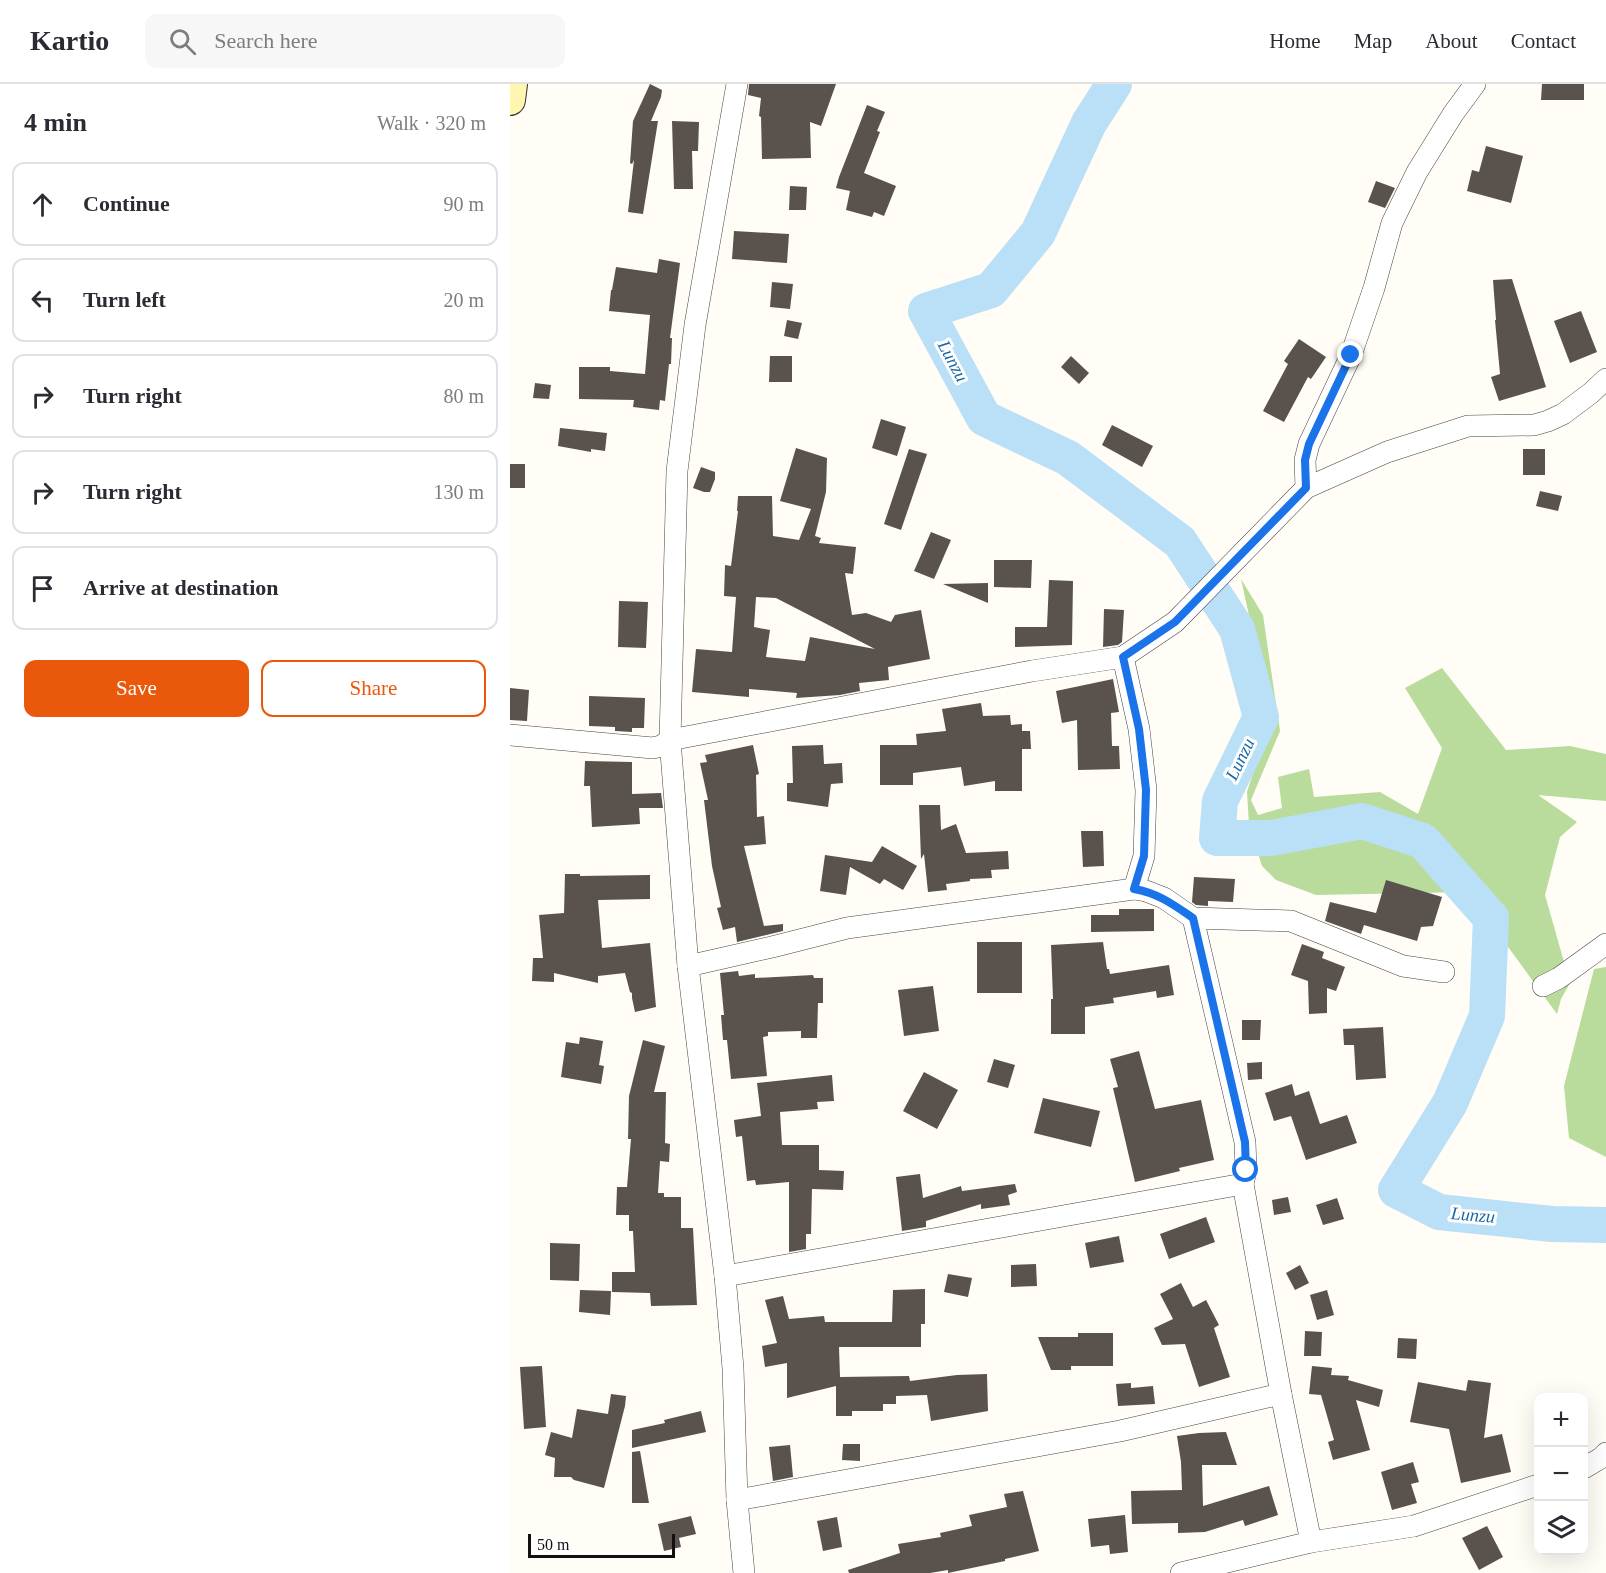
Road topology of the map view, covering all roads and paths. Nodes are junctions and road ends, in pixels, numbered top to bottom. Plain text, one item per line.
1 (512, 84) edge
2 (737, 84) edge
3 (1475, 84) edge
4 (510, 100) edge
5 (1606, 379) edge
6 (1306, 488) junction
7 (1123, 657) junction
8 (510, 735) edge
9 (670, 740) junction
10 (1134, 889) junction
11 (1193, 918) junction
12 (1606, 944) edge
13 (688, 966) junction
14 (1444, 972) dead end
15 (1543, 986) dead end
16 (1243, 1185) junction
17 (725, 1276) junction
18 (1281, 1394) junction
19 (1606, 1453) edge
20 (1588, 1466) edge
21 (1534, 1487) edge
22 (738, 1500) junction
23 (1311, 1542) junction
24 (744, 1573) edge
25 (1181, 1573) edge

1 - 4 main road
2 - 9 street
3 - 6 street
5 - 6 street
6 - 7 street
7 - 9 street
7 - 10 street
8 - 9 street
9 - 13 street
10 - 11 street
10 - 13 street
11 - 14 street
11 - 16 street
12 - 15 street
13 - 17 street
16 - 17 street
16 - 18 street
17 - 22 street
18 - 22 street
18 - 23 street
19 - 20 street
21 - 23 street
22 - 24 street
23 - 25 street

